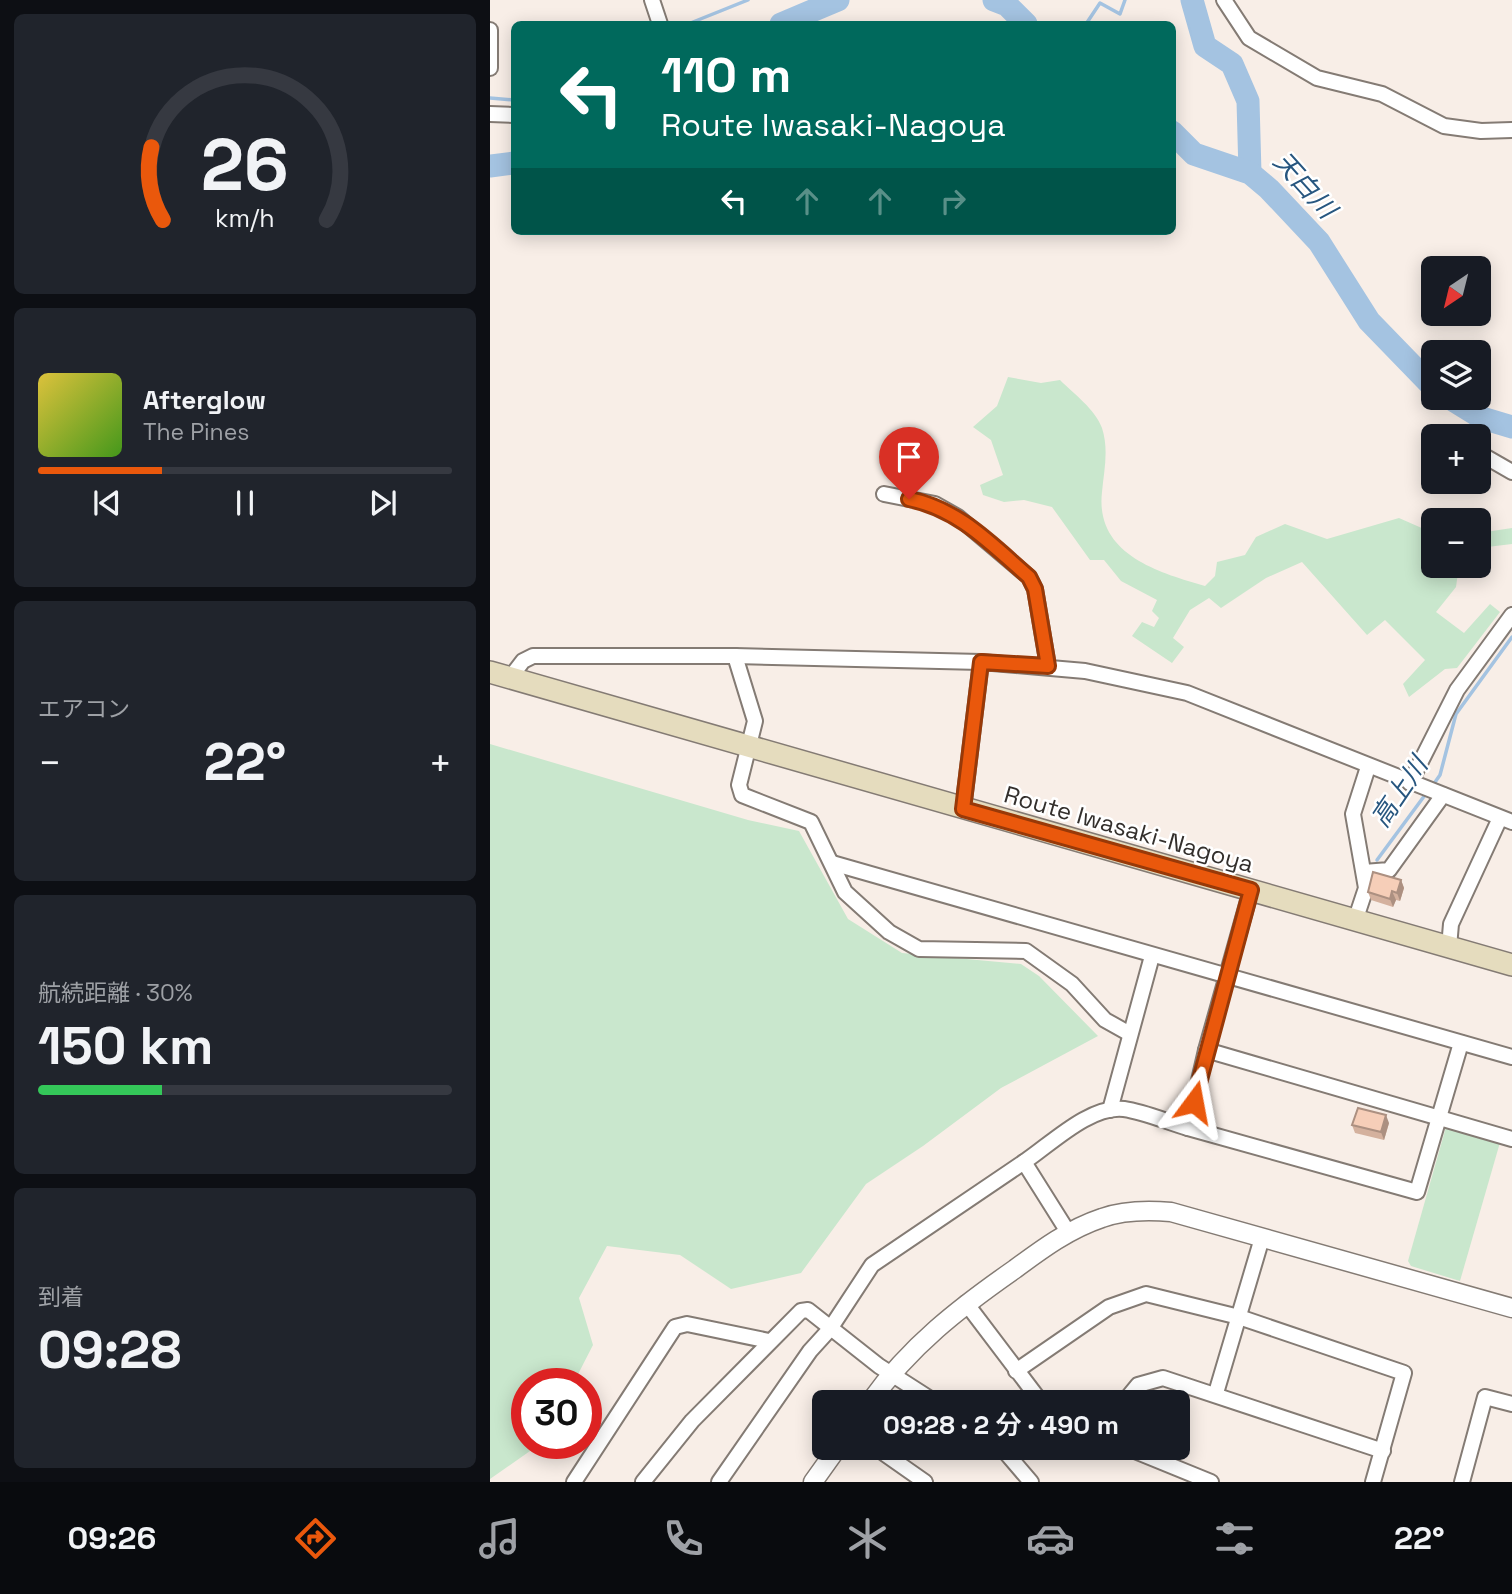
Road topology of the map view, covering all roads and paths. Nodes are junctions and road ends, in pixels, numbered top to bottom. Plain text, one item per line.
1 (652, 0) edge
2 (1224, 0) edge
3 (659, 21) edge
4 (490, 30) edge
5 (490, 68) edge
6 (490, 114) edge
7 (511, 115) edge
8 (1512, 130) edge
9 (1491, 460) edge
10 (1512, 472) edge
11 (884, 494) dead end
12 (1512, 615) edge
13 (735, 656) junction
14 (981, 662) junction
15 (1048, 666) junction
16 (500, 675) edge
17 (750, 746) junction
18 (1368, 767) junction
19 (1428, 790) junction
20 (963, 809) junction
21 (1506, 820) edge
22 (832, 863) junction
23 (1363, 872) junction
24 (1251, 890) junction
25 (1355, 920) junction
26 (1449, 947) junction
27 (1152, 956) junction
28 (1512, 965) edge
29 (1227, 975) junction
30 (1130, 1034) junction
31 (1461, 1043) junction
32 (1206, 1050) junction
33 (1512, 1057) edge
34 (1110, 1110) junction
35 (1438, 1118) junction
36 (1188, 1128) junction
37 (1512, 1139) edge
38 (1024, 1162) junction
39 (1068, 1232) junction
40 (1262, 1238) junction
41 (966, 1303) junction
42 (1512, 1308) edge
43 (1239, 1317) junction
44 (831, 1329) junction
45 (769, 1341) junction
46 (1016, 1371) junction
47 (891, 1372) junction
48 (878, 1390) edge
49 (917, 1390) edge
50 (1031, 1390) edge
51 (1134, 1390) edge
52 (1216, 1394) junction
53 (1512, 1404) edge
54 (1383, 1451) junction
55 (829, 1460) edge
56 (894, 1460) edge
57 (1011, 1460) edge
58 (1157, 1460) edge
59 (1467, 1480) edge
60 (574, 1482) edge
61 (643, 1482) edge
62 (719, 1482) edge
63 (813, 1482) edge
64 (925, 1482) edge
65 (1028, 1482) edge
66 (1211, 1482) edge
67 (1373, 1482) edge

1 - 3 street
2 - 8 street
4 - 5 street
6 - 7 street
9 - 10 street
11 - 15 street
12 - 19 street
13 - 14 street
13 - 16 street
13 - 17 street
14 - 15 street
14 - 20 street
15 - 18 street
16 - 17 main road, Route Iwasaki-Nagoya
17 - 20 main road, Route Iwasaki-Nagoya
17 - 22 street
18 - 19 street
18 - 23 street
19 - 21 street
19 - 23 street
20 - 24 main road, Route Iwasaki-Nagoya
21 - 26 street
22 - 27 street
22 - 30 street
23 - 25 street
24 - 25 main road, Route Iwasaki-Nagoya
24 - 29 street
25 - 26 main road, Route Iwasaki-Nagoya
26 - 28 main road, Route Iwasaki-Nagoya
27 - 29 street
27 - 30 street
29 - 31 street
29 - 32 street
30 - 34 street
31 - 33 street
31 - 35 street
32 - 35 street
32 - 36 street
34 - 36 street
34 - 38 street
35 - 36 street
35 - 37 street
38 - 39 street
38 - 44 street
39 - 40 street
39 - 41 street
40 - 42 street
40 - 43 street
41 - 46 street
41 - 47 street
43 - 46 street
43 - 52 street
43 - 54 street
44 - 45 street
44 - 47 street
44 - 62 street
45 - 60 street
45 - 61 street
46 - 50 street
47 - 48 street
47 - 49 street
51 - 52 street
52 - 54 street
53 - 59 street
54 - 67 street
55 - 63 street
56 - 64 street
57 - 65 street
58 - 66 street

